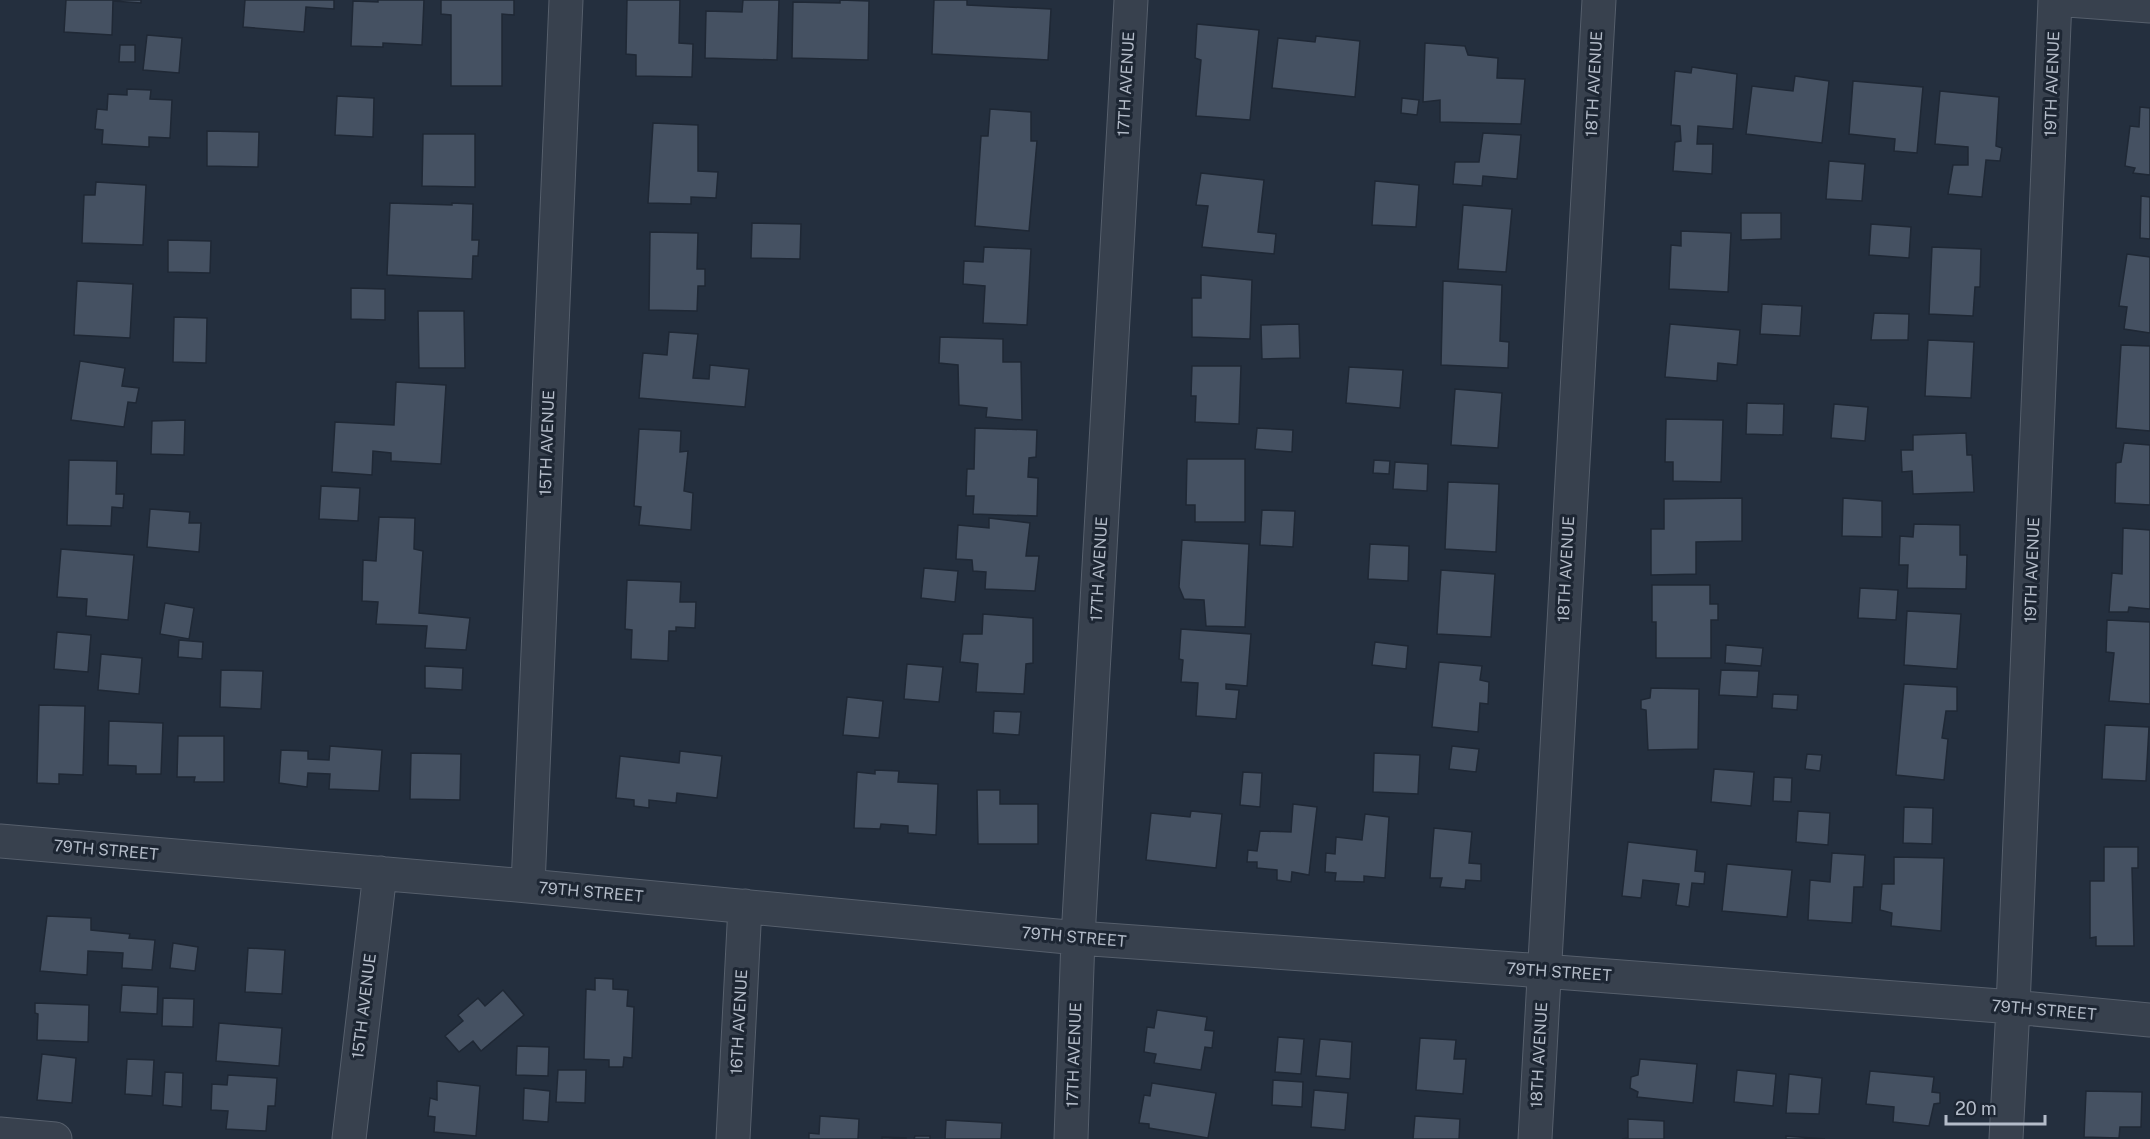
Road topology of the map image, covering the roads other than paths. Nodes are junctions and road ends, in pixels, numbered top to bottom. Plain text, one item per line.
1 (566, 0) edge
2 (1131, 0) edge
3 (1599, 0) edge
4 (2055, 0) edge
5 (2068, 0) edge
6 (2150, 6) edge
7 (0, 841) edge
8 (380, 873) junction
9 (528, 886) junction
10 (745, 906) junction
11 (1078, 938) junction
12 (1543, 971) junction
13 (2013, 1007) junction
14 (2150, 1020) edge
15 (0, 1134) edge
16 (56, 1139) edge
17 (349, 1139) edge
18 (733, 1139) edge
19 (1071, 1139) edge
20 (1535, 1139) edge
21 (2006, 1139) edge

1 - 9 street, 15TH AVENUE
2 - 11 street, 17TH AVENUE
3 - 12 street, 18TH AVENUE
4 - 13 street, 19TH AVENUE
5 - 6 street
7 - 8 street, 79TH STREET
8 - 9 street, 79TH STREET
8 - 17 street, 15TH AVENUE
9 - 10 street, 79TH STREET
10 - 11 street, 79TH STREET
10 - 18 street, 16TH AVENUE
11 - 12 street, 79TH STREET
11 - 19 street, 17TH AVENUE
12 - 13 street, 79TH STREET
12 - 20 street, 18TH AVENUE
13 - 14 street, 79TH STREET
13 - 21 street, 19TH AVENUE
15 - 16 street

